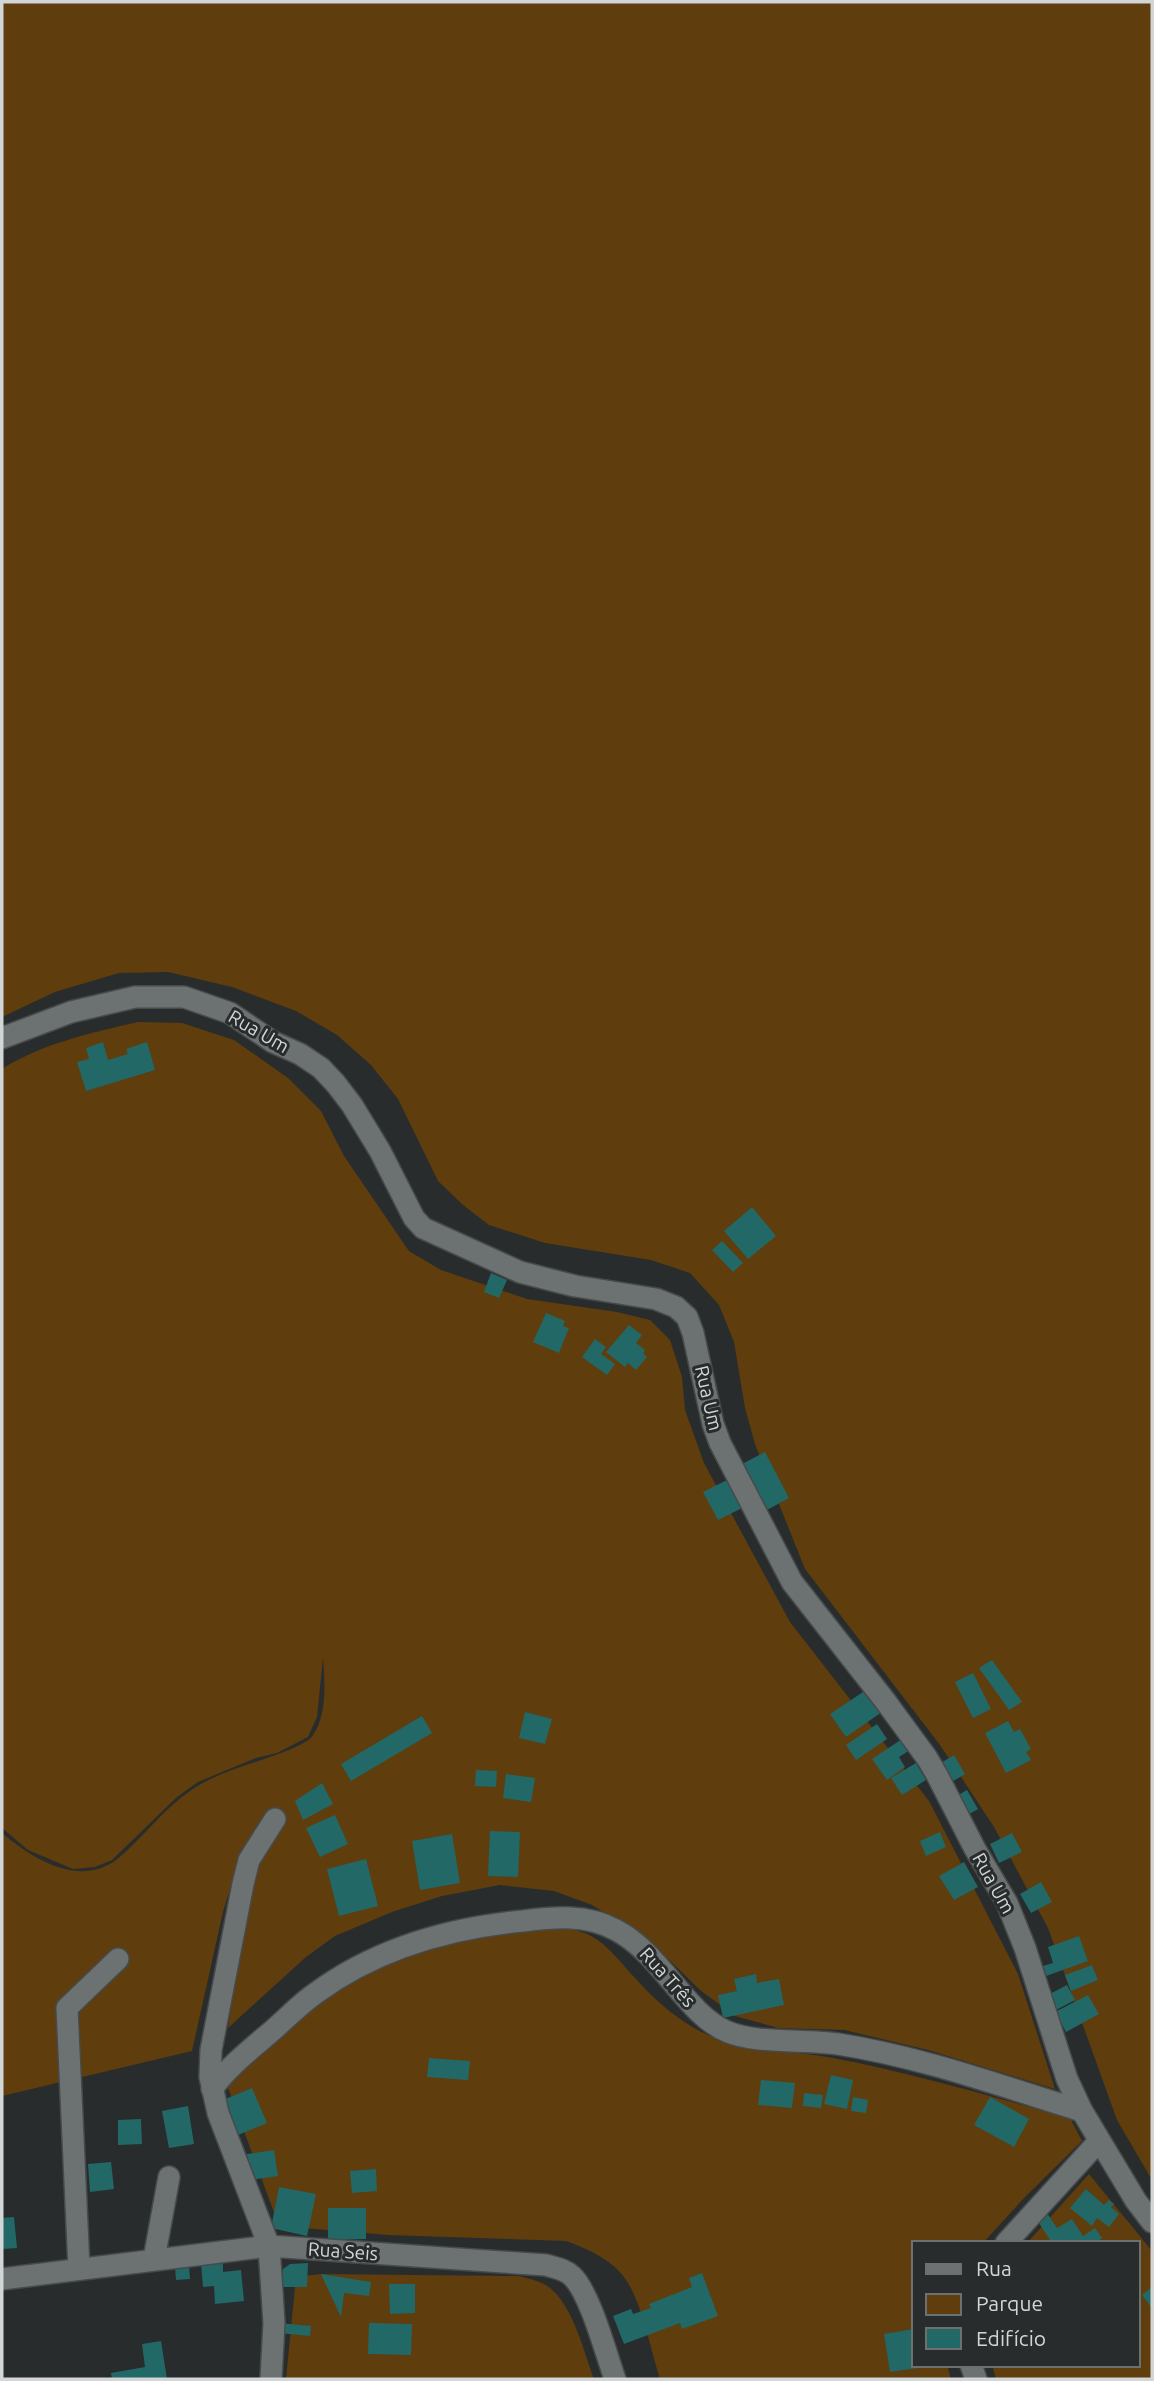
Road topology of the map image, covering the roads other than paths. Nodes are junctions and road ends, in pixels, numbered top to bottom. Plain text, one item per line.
1 (2, 1038) edge
2 (275, 1819) dead end
3 (118, 1959) dead end
4 (212, 2090) junction
5 (1082, 2111) junction
6 (1099, 2141) junction
7 (169, 2177) dead end
8 (1152, 2222) edge
9 (1008, 2241) edge
10 (268, 2246) junction
11 (154, 2259) junction
12 (79, 2268) junction
13 (2, 2279) edge
14 (271, 2379) edge
15 (615, 2379) edge

1 - 5 street, Rua Um
2 - 4 street
3 - 12 street
4 - 5 street, Rua Três
4 - 10 street
5 - 6 street, Rua Um
6 - 8 street, Rua Um
6 - 9 street
7 - 11 street
10 - 11 street, Rua Seis
10 - 14 street
10 - 15 street, Rua Seis
11 - 12 street, Rua Seis
12 - 13 street, Rua Seis

